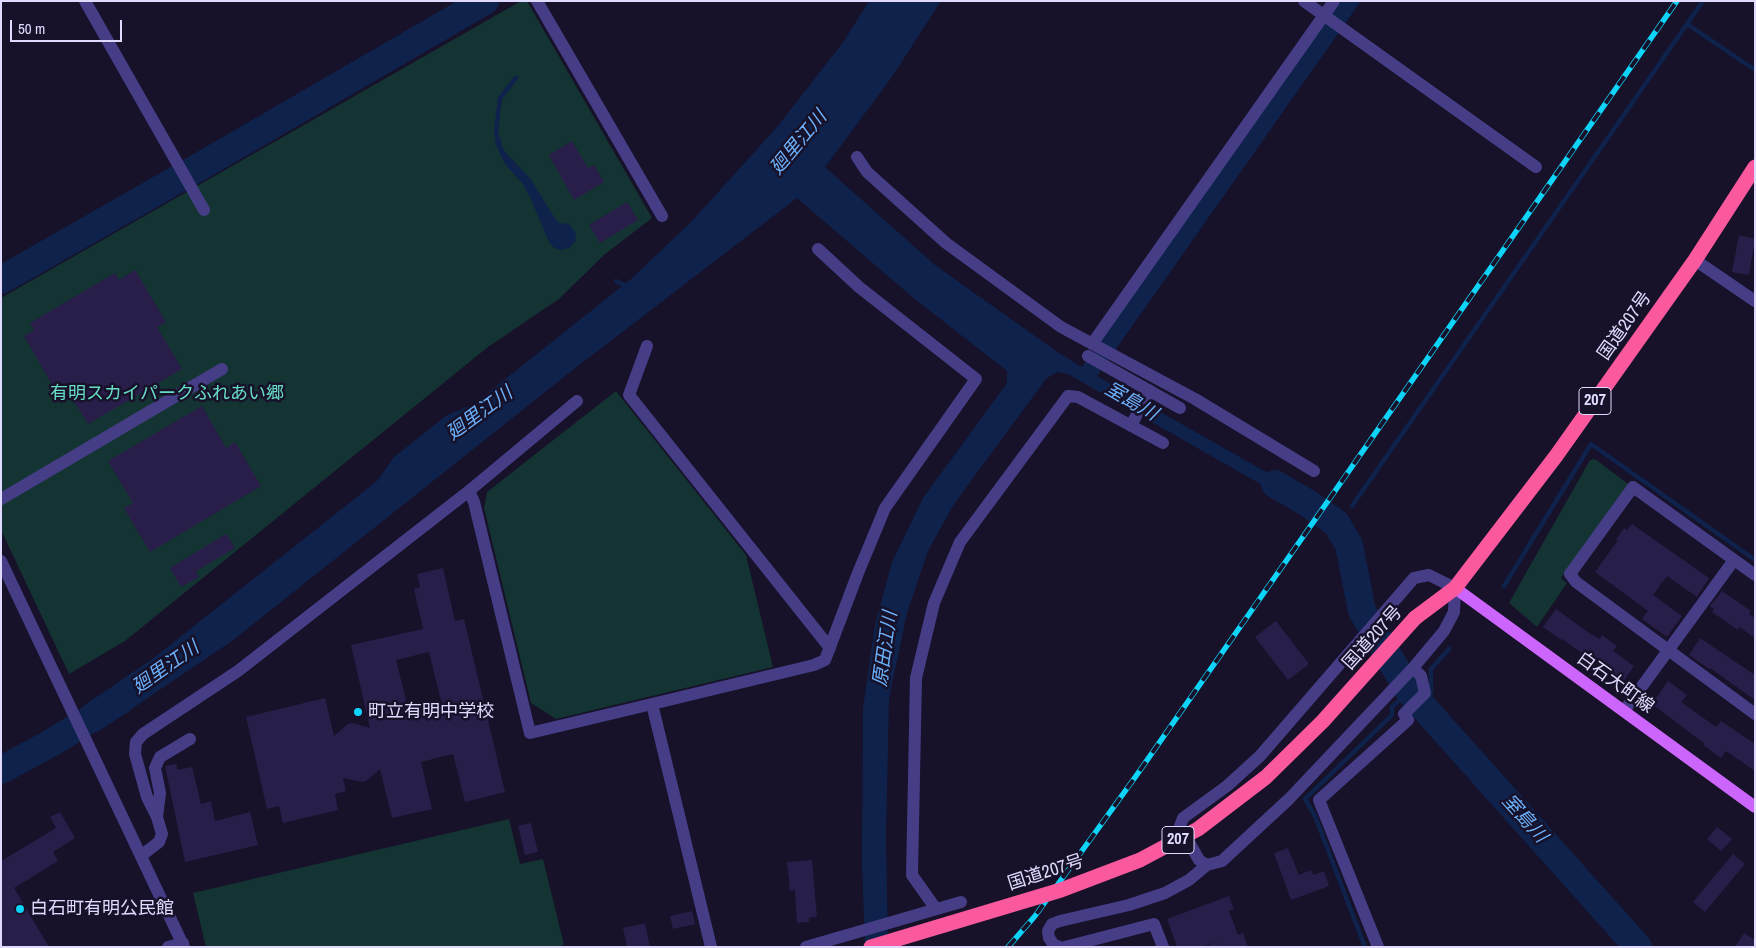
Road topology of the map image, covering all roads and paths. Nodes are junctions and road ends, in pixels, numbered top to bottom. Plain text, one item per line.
1 (84, 1) edge
2 (537, 1) edge
3 (1304, 1) edge
4 (1334, 1) edge
5 (1324, 16) junction
6 (856, 157) dead end
7 (1536, 167) dead end
8 (1755, 167) edge
9 (204, 210) dead end
10 (662, 216) dead end
11 (818, 249) dead end
12 (1695, 260) junction
13 (1755, 301) edge
14 (647, 346) dead end
15 (1090, 350) junction
16 (1111, 362) junction
17 (222, 369) dead end
18 (1149, 390) junction
19 (577, 401) dead end
20 (1180, 408) dead end
21 (1131, 426) junction
22 (1163, 443) dead end
23 (1314, 471) dead end
24 (469, 491) junction
25 (1, 499) edge
26 (1734, 560) junction
27 (1, 561) edge
28 (1755, 575) edge
29 (1455, 588) junction
30 (830, 648) junction
31 (1669, 650) junction
32 (1413, 668) junction
33 (652, 704) junction
34 (1624, 711) junction
35 (1755, 714) edge
36 (190, 739) dead end
37 (1755, 807) edge
38 (157, 816) junction
39 (142, 855) junction
40 (1207, 865) junction
41 (961, 902) dead end
42 (936, 909) junction
43 (183, 945) edge
44 (168, 947) edge
45 (711, 947) edge
46 (806, 947) edge
47 (871, 947) edge
48 (1060, 947) edge
49 (1065, 947) edge
50 (1163, 947) edge
51 (1378, 947) edge

1 - 9 street
2 - 10 street
3 - 5 street
4 - 5 street
5 - 7 street
5 - 15 street
6 - 15 street
8 - 12 highway, 国道207号 / 207
11 - 30 street
12 - 13 street
12 - 29 highway, 国道207号 / 207
14 - 30 street
15 - 16 street
16 - 18 street
16 - 23 street
17 - 25 street
18 - 20 street
18 - 21 street
19 - 24 street
21 - 22 street
21 - 42 street
24 - 33 street
24 - 38 street
26 - 28 street
26 - 31 street
26 - 31 street
27 - 39 street
29 - 32 street
29 - 34 main road, 白石大町線
29 - 40 street
29 - 47 highway, 国道207号 / 207, bridge
30 - 33 street
31 - 34 street
31 - 35 street
32 - 40 street
32 - 51 street
33 - 45 street
34 - 37 main road, 白石大町線
36 - 38 street
38 - 39 street
39 - 43 street
40 - 48 street
41 - 42 street
42 - 46 street
43 - 44 street
49 - 50 street

